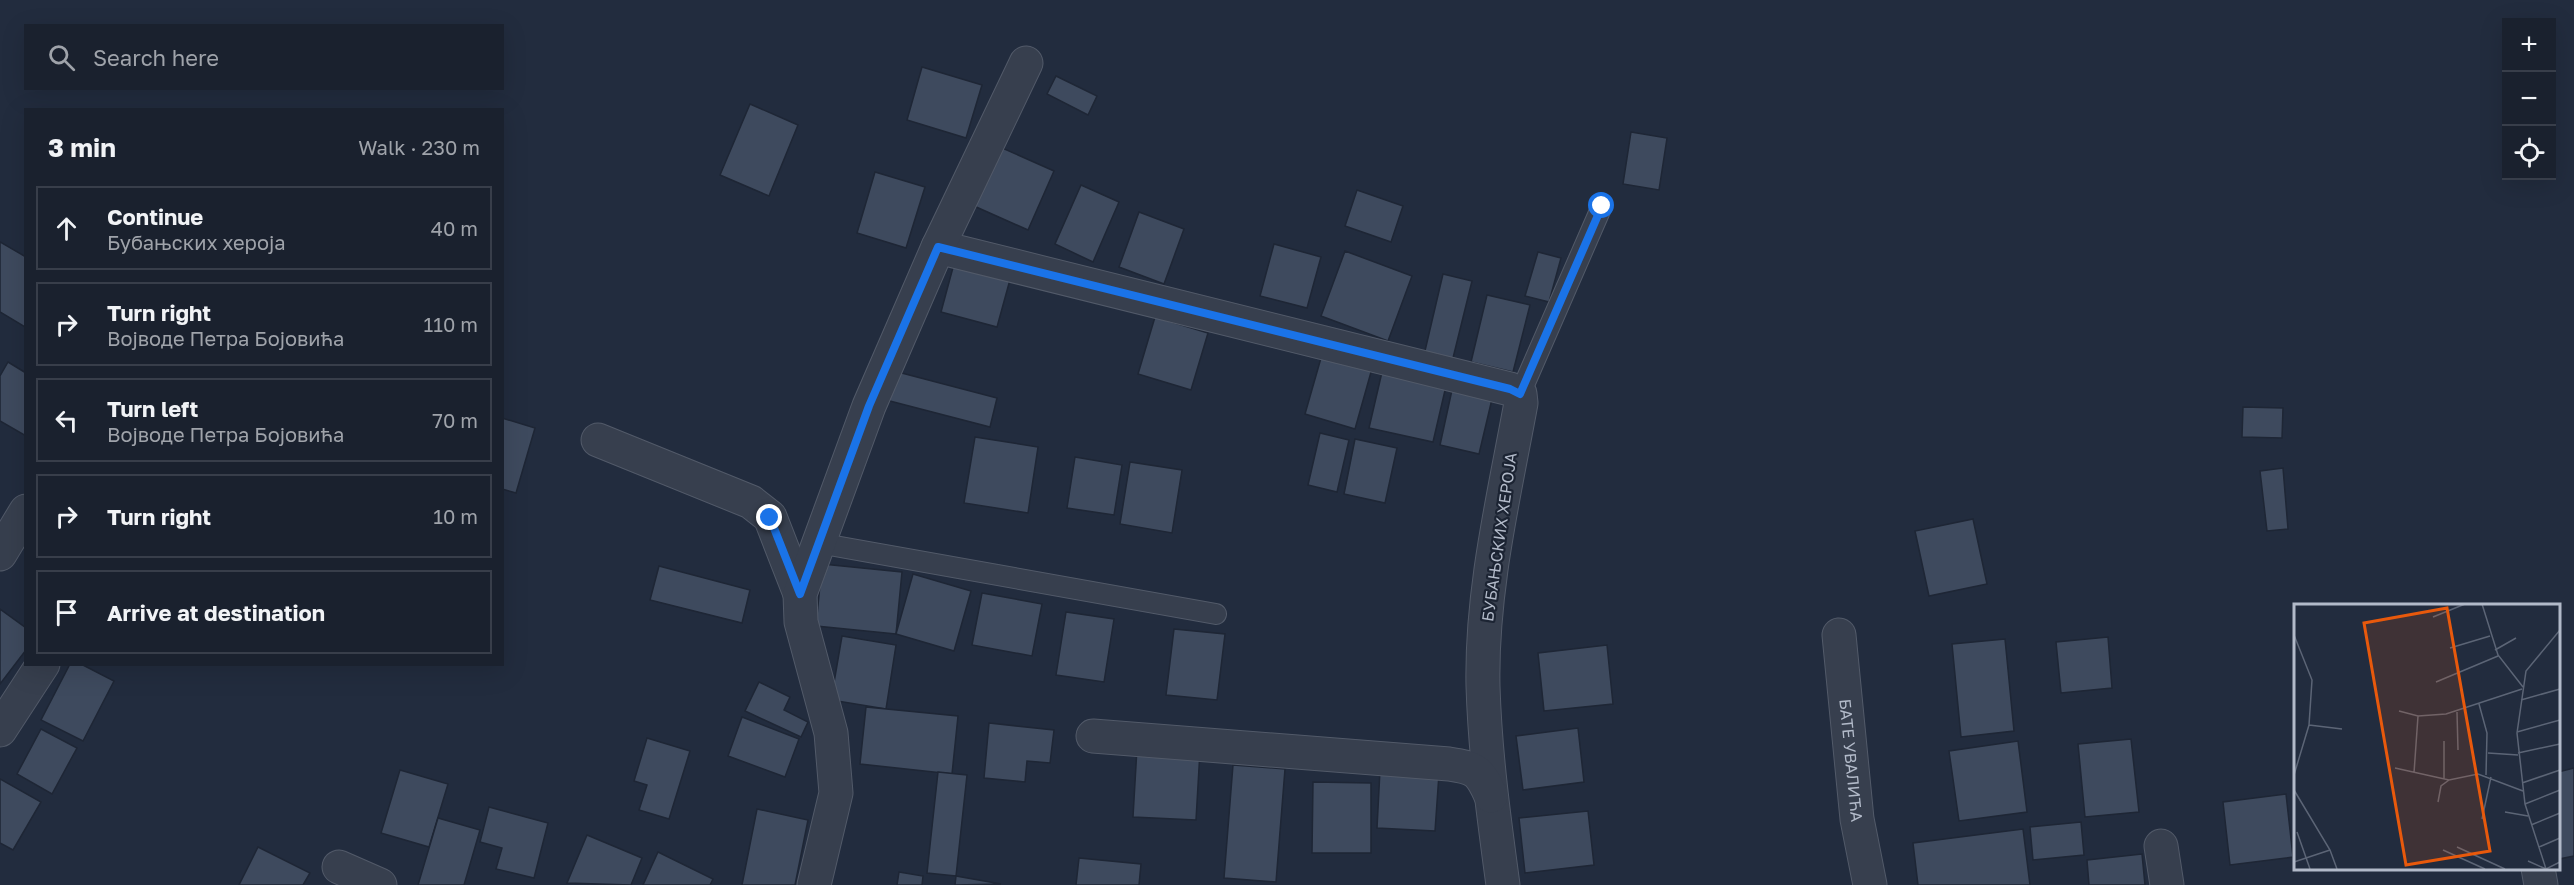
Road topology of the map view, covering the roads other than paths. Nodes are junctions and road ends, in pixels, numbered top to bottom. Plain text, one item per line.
1 (1026, 63) dead end
2 (1602, 206) dead end
3 (938, 247) junction
4 (1520, 394) junction
5 (598, 440) dead end
6 (24, 514) edge
7 (818, 543) junction
8 (0, 554) edge
9 (800, 594) junction
10 (1215, 614) dead end
11 (1839, 635) dead end
12 (42, 666) edge
13 (0, 730) edge
14 (1093, 736) dead end
15 (1491, 796) junction
16 (2161, 846) dead end
17 (339, 867) dead end
18 (2538, 870) edge
19 (380, 885) edge
20 (814, 885) edge
21 (1503, 885) edge
22 (1870, 885) edge
23 (2167, 885) edge
24 (2541, 885) edge

1 - 3 street
2 - 4 lane, БУБАЊСКИХ ХЕРОЈА
3 - 4 street
3 - 7 street
4 - 15 street, БУБАЊСКИХ ХЕРОЈА
5 - 9 street
6 - 8 street
7 - 9 street
7 - 10 lane
9 - 20 street
11 - 22 street, БАТЕ УВАЛИЋА
12 - 13 street
14 - 15 street
15 - 21 street, БУБАЊСКИХ ХЕРОЈА
16 - 23 street
17 - 19 street
18 - 24 street

